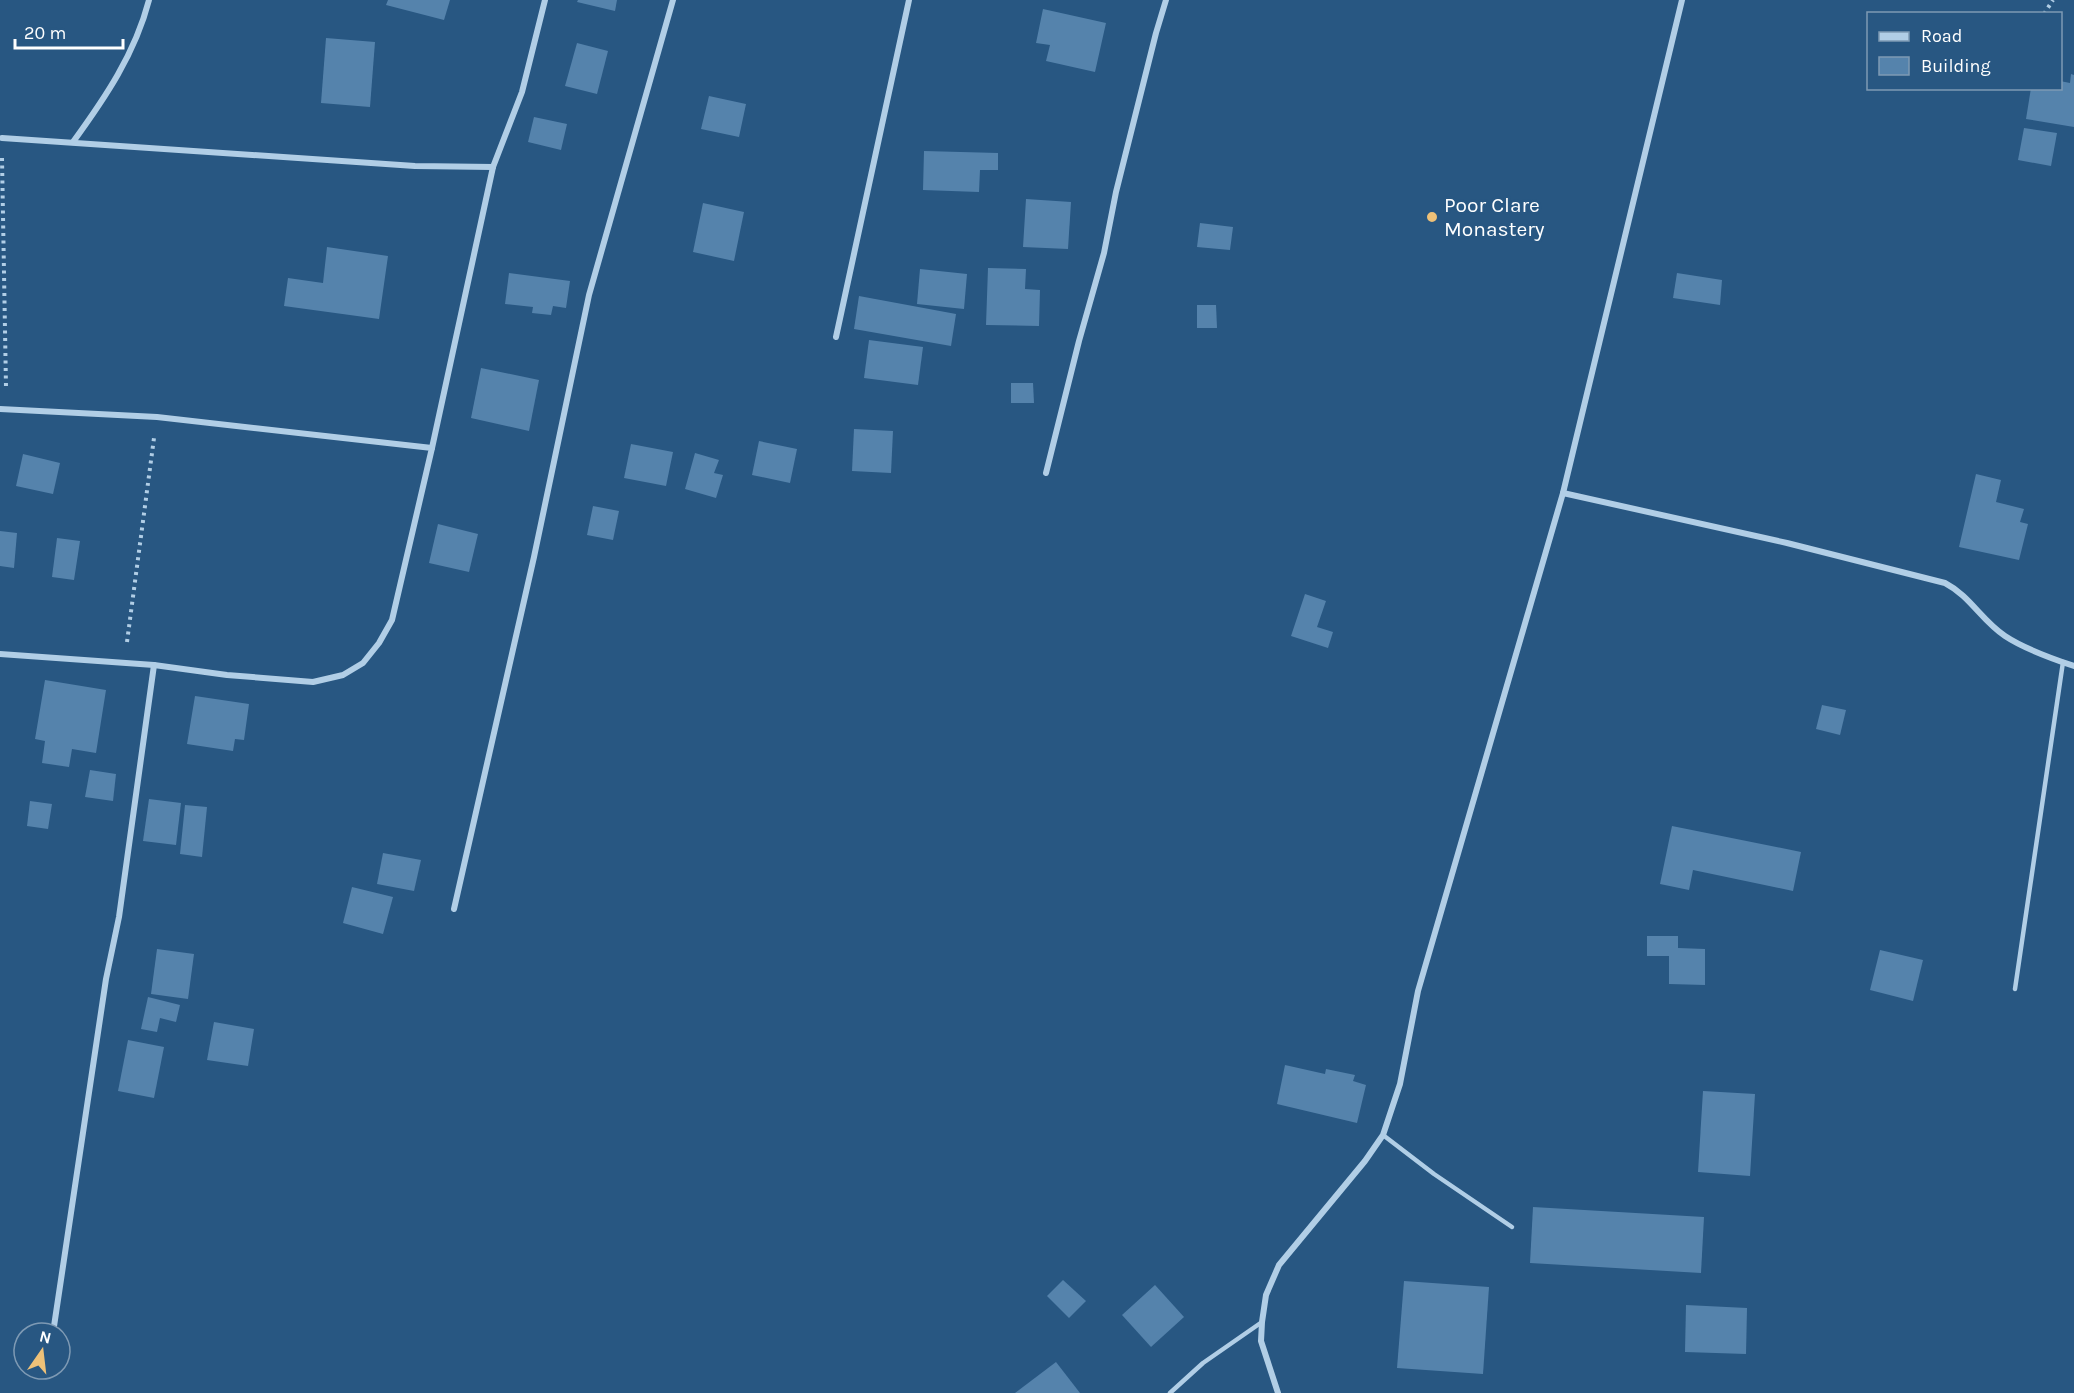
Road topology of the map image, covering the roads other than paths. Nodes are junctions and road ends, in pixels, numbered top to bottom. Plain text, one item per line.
1 (149, 0) edge
2 (545, 0) edge
3 (674, 0) edge
4 (909, 0) edge
5 (1166, 0) edge
6 (1682, 0) edge
7 (2, 138) road end
8 (73, 142) junction
9 (493, 167) junction
10 (836, 337) dead end
11 (3, 409) edge
12 (432, 448) junction
13 (1046, 473) dead end
14 (1563, 493) junction
15 (0, 654) edge
16 (2063, 662) junction
17 (154, 664) junction
18 (2074, 666) edge
19 (454, 909) dead end
20 (2015, 989) dead end
21 (1383, 1135) junction
22 (1512, 1227) dead end
23 (54, 1321) edge
24 (1262, 1322) junction
25 (1170, 1393) edge
26 (1278, 1393) edge

1 - 8 street
2 - 9 street
3 - 19 street
4 - 10 street
5 - 13 street
6 - 14 street
7 - 8 street
8 - 9 street
9 - 12 street
11 - 12 street
12 - 17 street
14 - 16 street
14 - 21 street
15 - 17 street
16 - 18 street
16 - 20 lane
17 - 23 street
21 - 22 lane
21 - 24 street
24 - 25 lane
24 - 26 street

